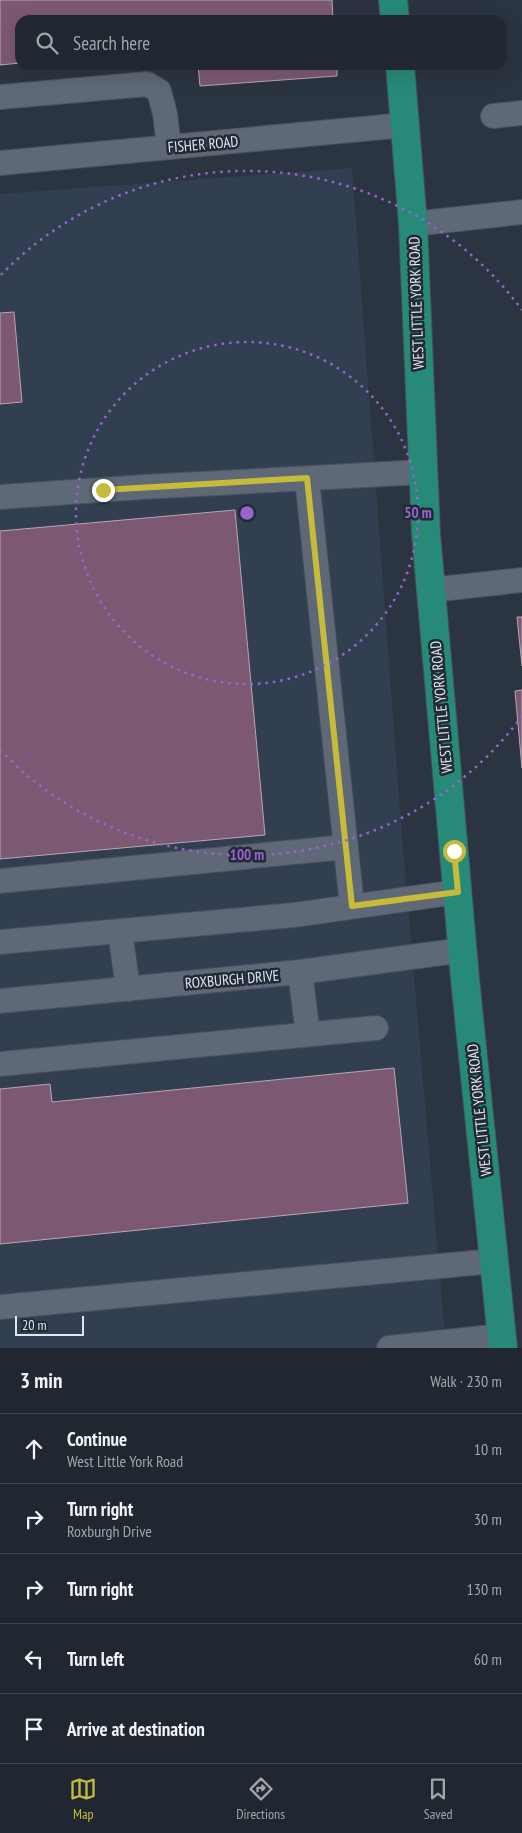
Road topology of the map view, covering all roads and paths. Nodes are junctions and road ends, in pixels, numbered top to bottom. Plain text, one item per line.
1 (394, 0) edge
2 (395, 15) edge
3 (400, 70) edge
4 (0, 97) edge
5 (522, 113) edge
6 (493, 116) dead end
7 (405, 125) junction
8 (169, 147) junction
9 (0, 163) edge
10 (522, 212) edge
11 (414, 224) junction
12 (423, 472) junction
13 (307, 478) junction
14 (0, 497) edge
15 (522, 580) edge
16 (431, 590) junction
17 (346, 847) junction
18 (0, 881) edge
19 (458, 892) junction
20 (352, 906) junction
21 (120, 931) junction
22 (0, 942) edge
23 (463, 950) junction
24 (300, 972) junction
25 (128, 989) junction
26 (0, 1001) edge
27 (376, 1028) dead end
28 (308, 1034) junction
29 (0, 1064) edge
30 (494, 1261) junction
31 (0, 1307) edge
32 (502, 1342) edge
33 (390, 1348) edge

1 - 2 main road
3 - 7 main road, WEST LITTLE YORK ROAD
4 - 8 street
5 - 6 street
7 - 8 street, FISHER ROAD
7 - 11 main road, WEST LITTLE YORK ROAD
8 - 9 street, FISHER ROAD
10 - 11 street
11 - 12 main road, WEST LITTLE YORK ROAD
12 - 13 street
12 - 16 main road, WEST LITTLE YORK ROAD
13 - 14 street
13 - 17 street
15 - 16 street
16 - 19 main road, WEST LITTLE YORK ROAD
17 - 18 street
17 - 20 street
19 - 20 street
19 - 23 main road, WEST LITTLE YORK ROAD
20 - 21 street
21 - 22 street
21 - 25 street
23 - 24 street, ROXBURGH DRIVE
23 - 30 main road, WEST LITTLE YORK ROAD
24 - 25 street, ROXBURGH DRIVE
24 - 28 street
25 - 26 street, ROXBURGH DRIVE
27 - 28 street
28 - 29 street
30 - 31 street
30 - 32 main road, WEST LITTLE YORK ROAD
32 - 33 street

